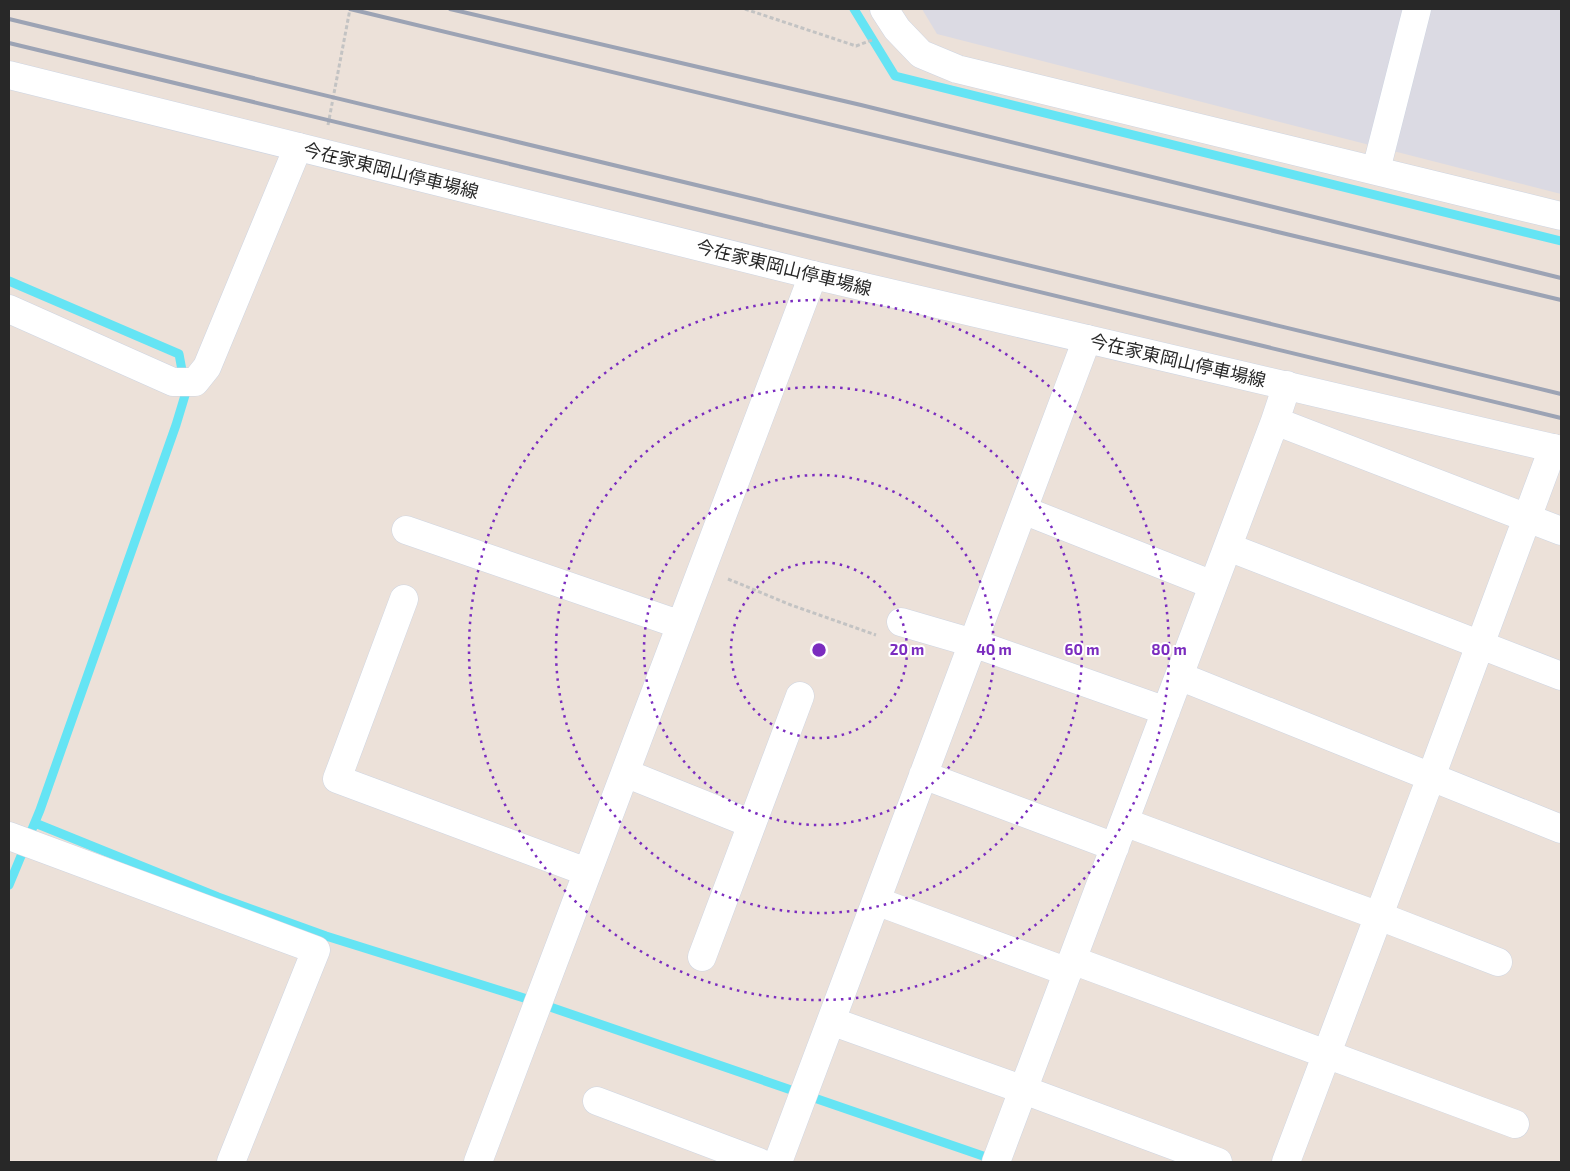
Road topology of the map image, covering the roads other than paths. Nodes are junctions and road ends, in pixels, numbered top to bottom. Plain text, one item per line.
1 (884, 9) edge
2 (1417, 9) edge
3 (9, 74) edge
4 (311, 150) junction
5 (1376, 170) junction
6 (1561, 216) edge
7 (813, 275) junction
8 (9, 309) edge
9 (1087, 339) junction
10 (1287, 385) junction
11 (1275, 421) junction
12 (1557, 449) edge
13 (1023, 510) junction
14 (1527, 518) junction
15 (406, 530) dead end
16 (1561, 531) edge
17 (1228, 547) junction
18 (1213, 585) junction
19 (404, 599) dead end
20 (901, 622) road end
21 (681, 625) junction
22 (973, 643) junction
23 (1480, 644) junction
24 (1179, 676) junction
25 (1561, 676) edge
26 (800, 696) dead end
27 (1166, 711) junction
28 (625, 773) junction
29 (924, 775) junction
30 (1431, 777) junction
31 (1124, 822) junction
32 (752, 824) junction
33 (1561, 828) edge
34 (22, 841) edge
35 (1115, 847) junction
36 (587, 872) junction
37 (876, 900) junction
38 (1379, 916) junction
39 (702, 957) dead end
40 (1498, 962) dead end
41 (1070, 966) junction
42 (832, 1021) junction
43 (1327, 1055) junction
44 (1024, 1090) junction
45 (597, 1101) dead end
46 (1514, 1124) dead end
47 (713, 1154) edge
48 (231, 1162) edge
49 (478, 1162) edge
50 (759, 1162) edge
51 (778, 1162) edge
52 (996, 1162) edge
53 (1218, 1162) edge
54 (1286, 1162) edge

1 - 5 street
2 - 5 street
3 - 4 street, 今在家東岡山停車場線
4 - 7 street, 今在家東岡山停車場線
4 - 8 street
5 - 6 street
7 - 9 street, 今在家東岡山停車場線
7 - 21 street
9 - 10 street, 今在家東岡山停車場線
9 - 13 street
10 - 11 street
10 - 12 street, 今在家東岡山停車場線
11 - 14 street
11 - 17 street
12 - 14 street
13 - 18 street
13 - 22 street
14 - 16 street
14 - 23 street
15 - 21 street
17 - 18 street
17 - 23 street
18 - 24 street
19 - 36 street
20 - 22 street
21 - 28 street
22 - 27 street
22 - 29 street
23 - 25 street
23 - 30 street
24 - 27 street
24 - 30 street
26 - 32 street
27 - 31 street
28 - 32 street
28 - 36 street
29 - 35 street
29 - 37 street
30 - 33 street
30 - 38 street
31 - 35 street
31 - 38 street
32 - 39 street
34 - 48 street
35 - 41 street
36 - 49 street
37 - 41 street
37 - 42 street
38 - 40 street
38 - 43 street
41 - 43 street
41 - 44 street
42 - 44 street
42 - 51 street
43 - 46 street
43 - 54 street
44 - 52 street
44 - 53 street
45 - 47 street
47 - 50 street

